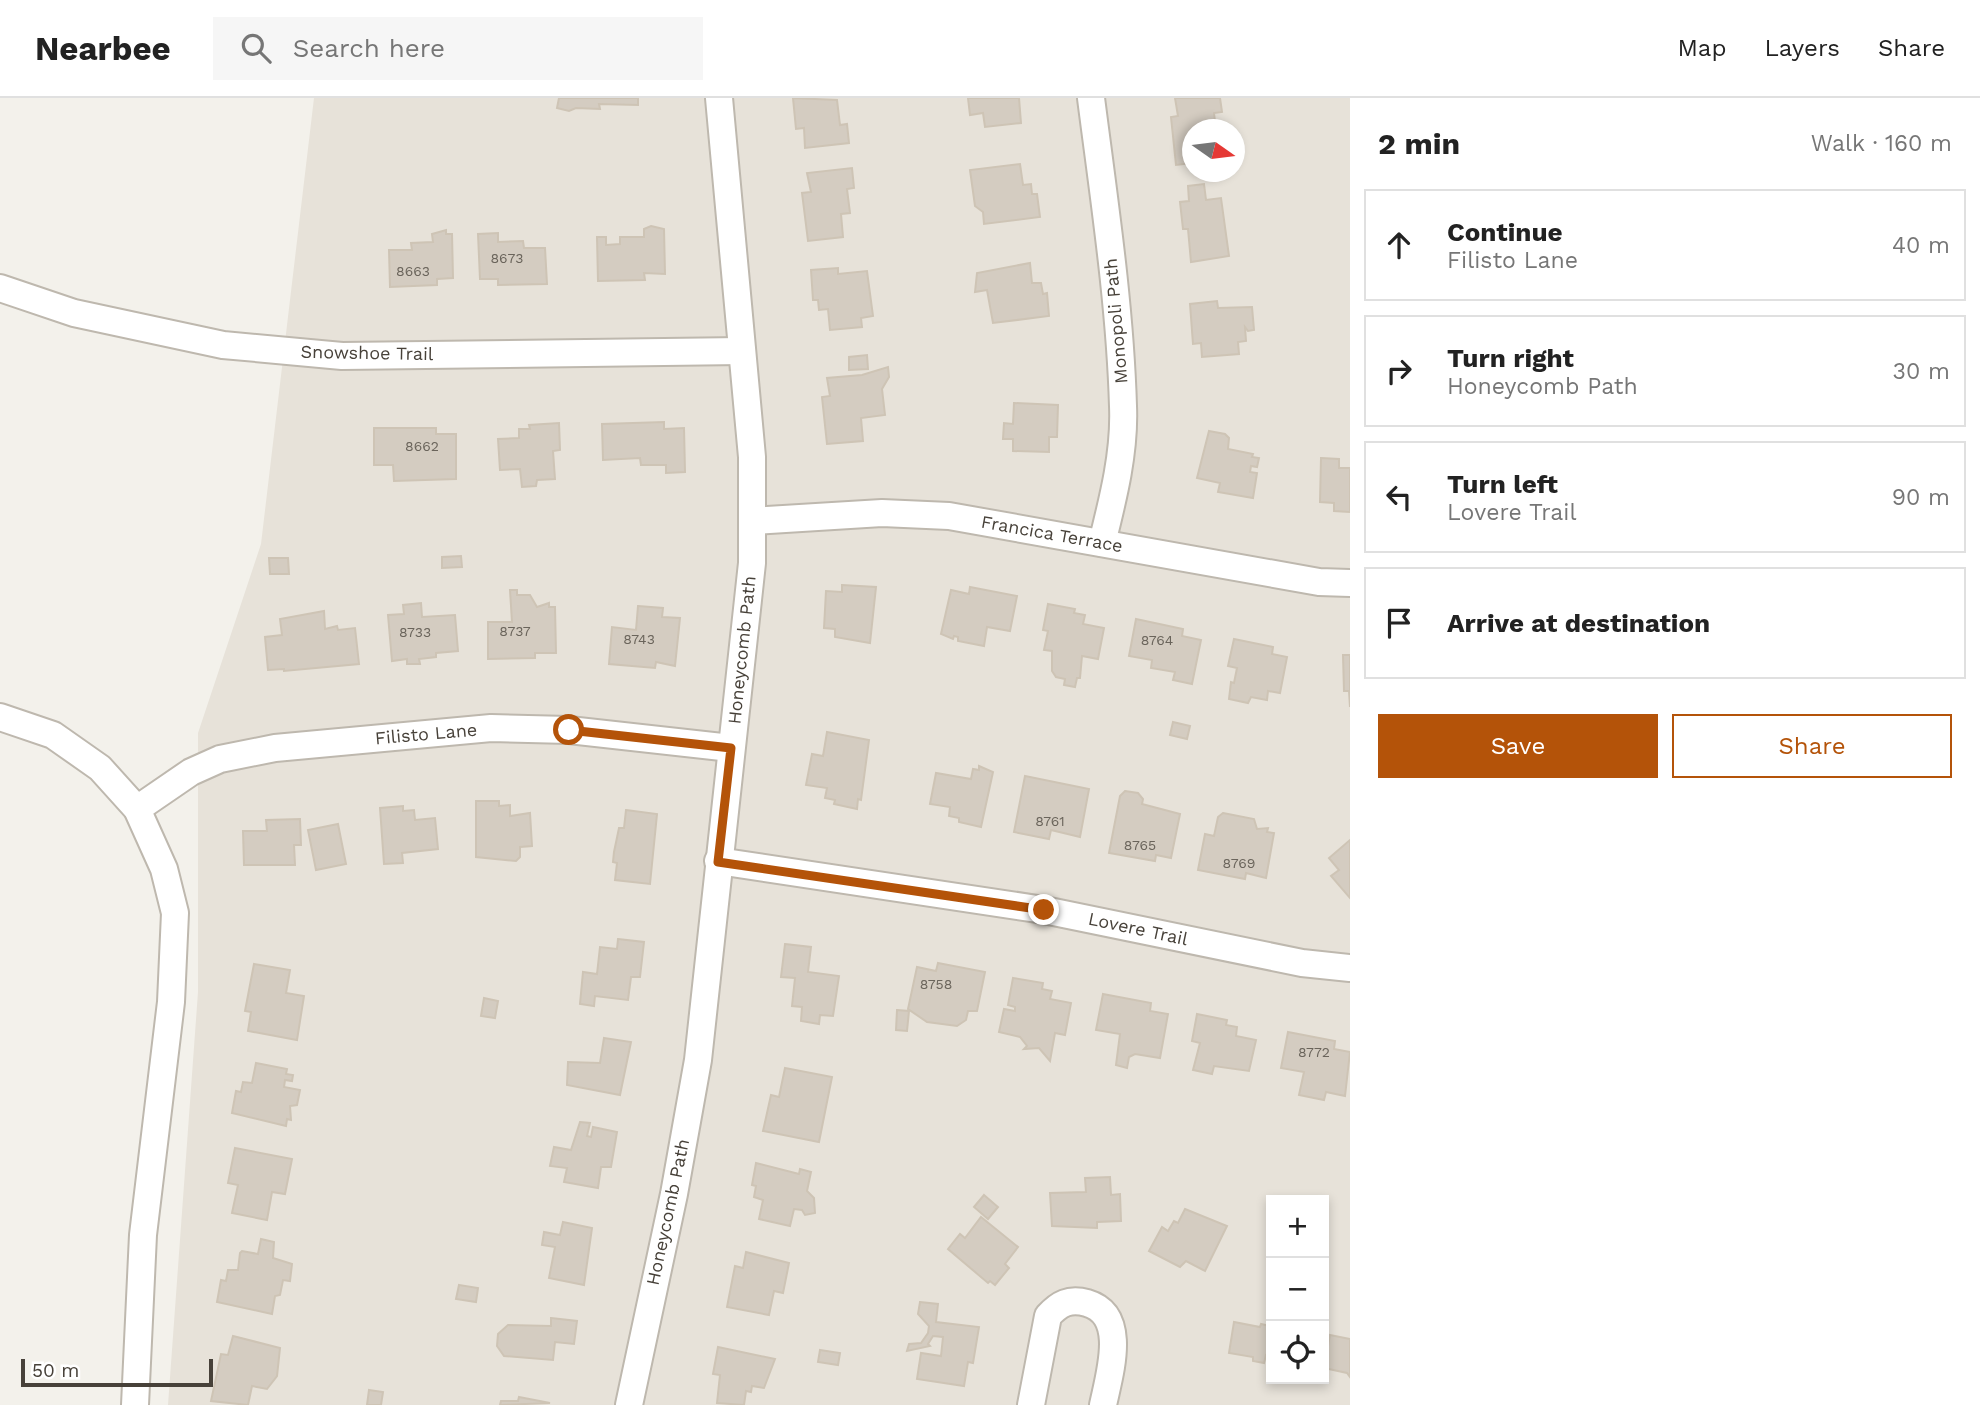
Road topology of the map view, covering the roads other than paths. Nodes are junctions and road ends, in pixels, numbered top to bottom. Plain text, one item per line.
1 (719, 98) edge
2 (1091, 98) edge
3 (0, 288) edge
4 (742, 351) junction
5 (752, 521) junction
6 (1102, 543) junction
7 (1350, 583) edge
8 (0, 717) edge
9 (731, 748) junction
10 (137, 809) junction
11 (718, 862) junction
12 (1350, 968) edge
13 (1110, 1404) edge
14 (135, 1405) edge
15 (629, 1405) edge
16 (1031, 1405) edge

1 - 4 street, Honeycomb Path
2 - 6 street, Monopoli Path
3 - 4 street, Snowshoe Trail
4 - 5 street, Honeycomb Path
5 - 6 street, Francica Terrace
5 - 9 street, Honeycomb Path
6 - 7 street, Francica Terrace
8 - 10 street
9 - 10 street, Filisto Lane
9 - 11 street, Honeycomb Path
10 - 14 street
11 - 12 street, Lovere Trail
11 - 15 street, Honeycomb Path
13 - 16 street

